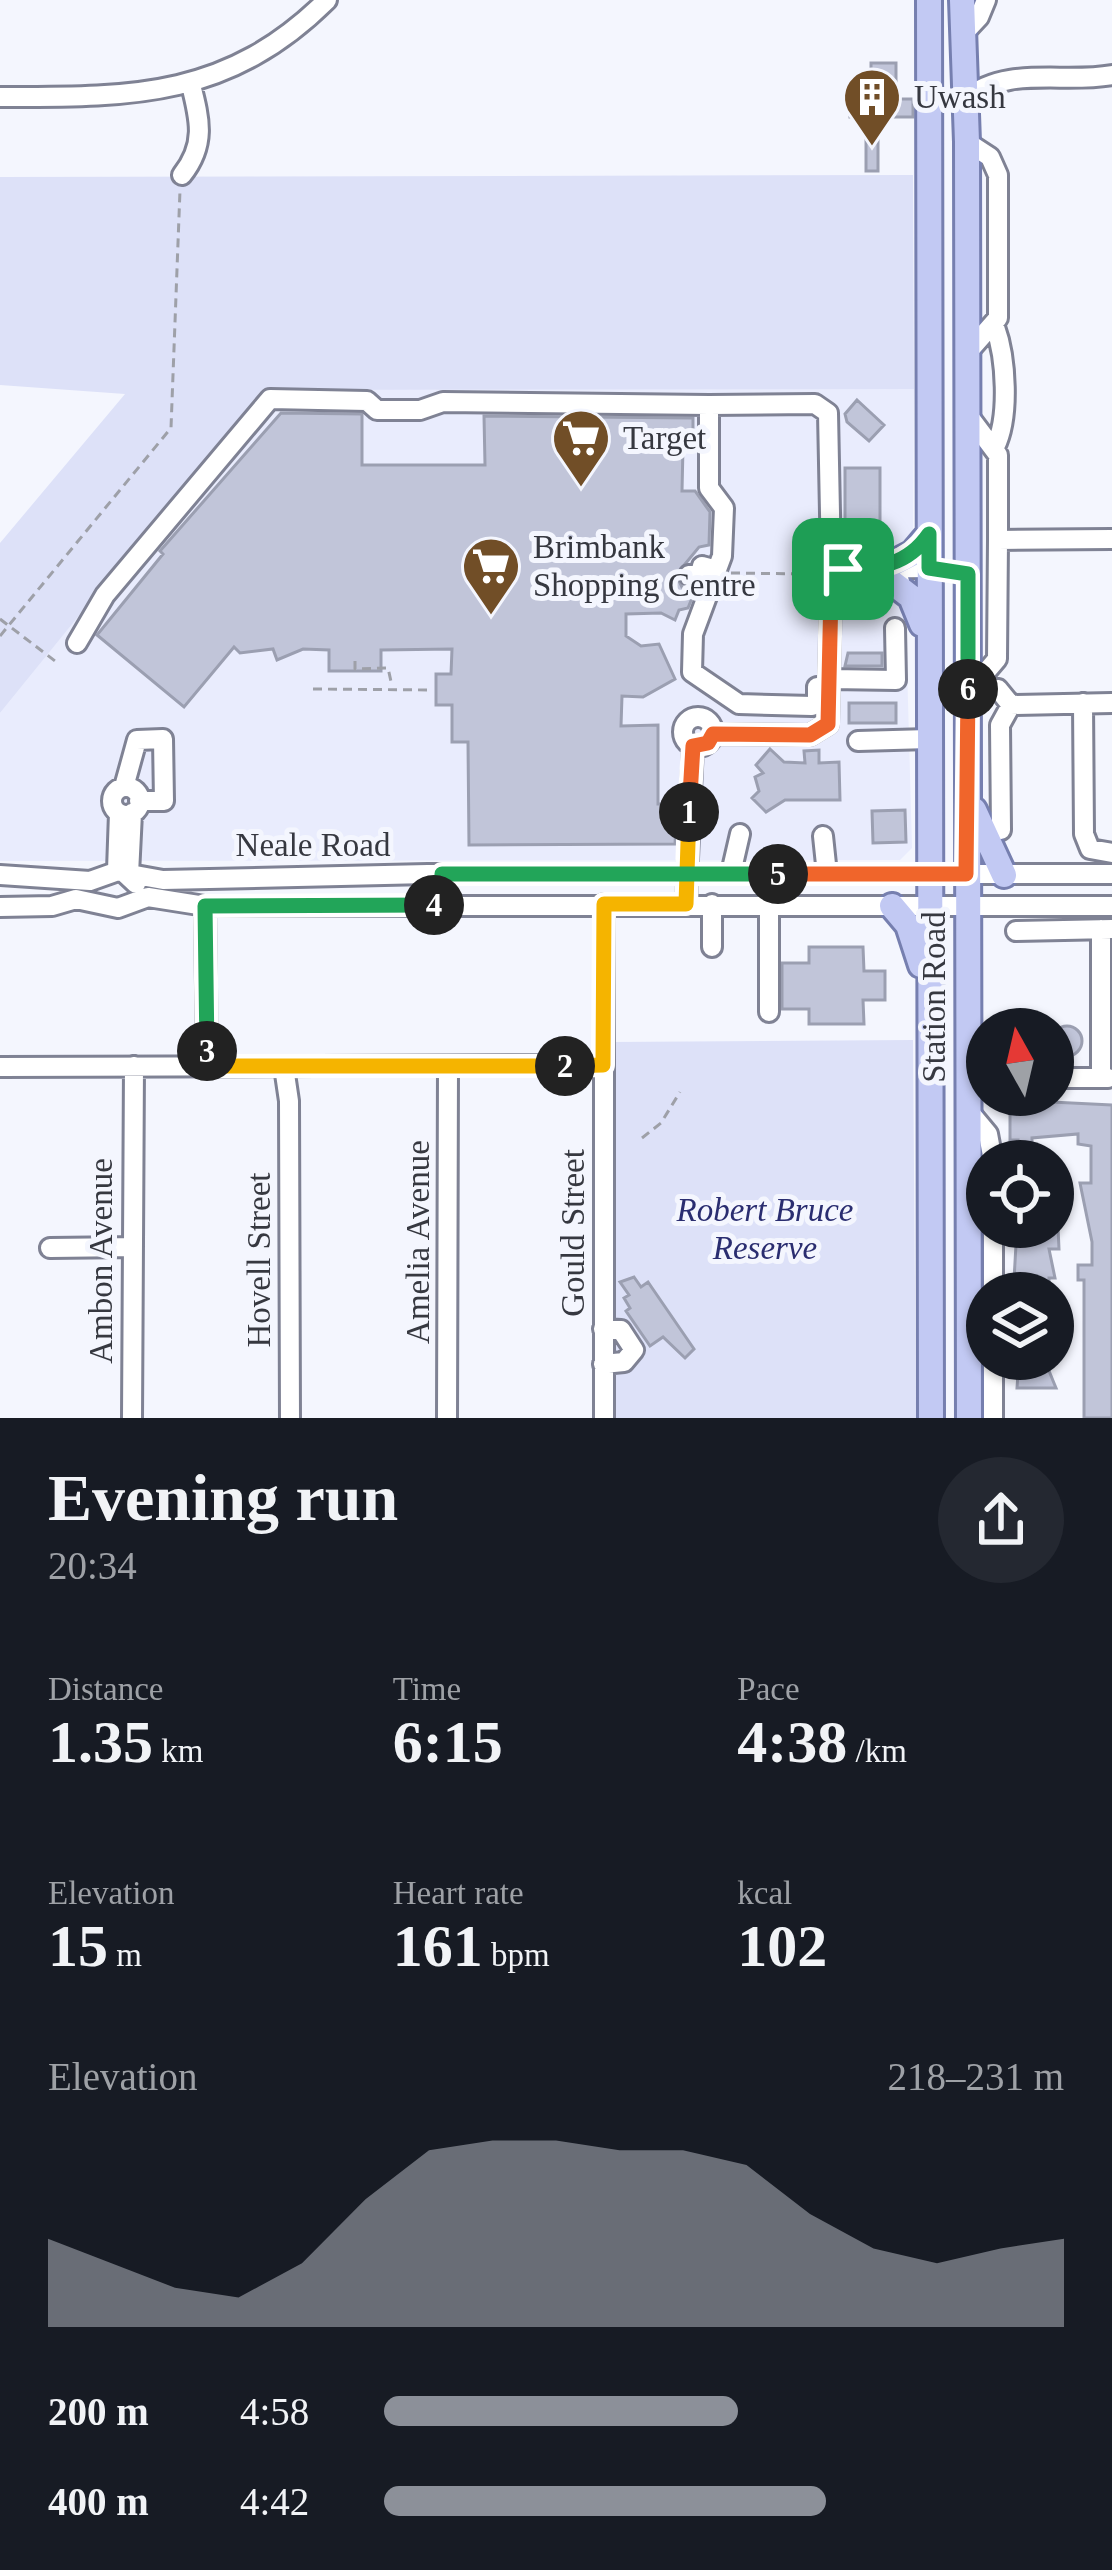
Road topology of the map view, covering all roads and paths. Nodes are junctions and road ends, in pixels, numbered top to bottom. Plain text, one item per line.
1 (327, 0) edge
2 (929, 0) edge
3 (962, 0) edge
4 (986, 0) edge
5 (964, 41) junction
6 (1006, 79) junction
7 (1112, 79) edge
8 (190, 85) junction
9 (0, 97) edge
10 (966, 99) junction
11 (967, 142) junction
12 (182, 175) joint
13 (995, 327) junction
14 (968, 352) junction
15 (709, 405) junction
16 (968, 415) junction
17 (995, 447) junction
18 (929, 534) junction
19 (1112, 539) edge
20 (998, 540) junction
21 (717, 570) junction
22 (887, 574) junction
23 (929, 574) junction
24 (968, 574) junction
25 (688, 575) dead end
26 (837, 576) junction
27 (0, 620) edge
28 (7, 624) junction
29 (895, 628) dead end
30 (0, 636) edge
31 (77, 643) dead end
32 (929, 643) junction
33 (355, 661) dead end
34 (59, 664) dead end
35 (824, 683) junction
36 (392, 688) junction
37 (313, 689) dead end
38 (433, 691) dead end
39 (968, 693) junction
40 (1083, 703) junction
41 (1112, 703) edge
42 (929, 740) junction
43 (858, 741) dead end
44 (968, 784) junction
45 (130, 809) junction
46 (1001, 830) dead end
47 (740, 834) dead end
48 (823, 836) dead end
49 (855, 852) dead end
50 (1112, 853) edge
51 (686, 872) junction
52 (731, 873) junction
53 (120, 874) junction
54 (435, 874) junction
55 (827, 874) junction
56 (930, 874) junction
57 (966, 874) junction
58 (1112, 874) edge
59 (0, 875) edge
60 (854, 875) junction
61 (1004, 875) junction
62 (134, 900) junction
63 (105, 902) junction
64 (604, 904) junction
65 (686, 904) junction
66 (712, 904) junction
67 (434, 905) junction
68 (770, 905) junction
69 (7, 906) edge
70 (205, 906) junction
71 (892, 906) junction
72 (930, 906) junction
73 (967, 906) junction
74 (1112, 906) edge
75 (1106, 929) edge
76 (1016, 931) dead end
77 (712, 946) dead end
78 (930, 1008) junction
79 (968, 1008) edge
80 (770, 1012) dead end
81 (603, 1065) junction
82 (130, 1066) junction
83 (207, 1066) junction
84 (448, 1066) junction
85 (0, 1067) edge
86 (289, 1067) junction
87 (1074, 1078) edge
88 (1107, 1078) edge
89 (680, 1092) dead end
90 (968, 1116) edge
91 (642, 1138) dead end
92 (131, 1247) junction
93 (50, 1248) dead end
94 (603, 1330) junction
95 (604, 1364) junction
96 (993, 1380) edge
97 (132, 1418) edge
98 (290, 1418) edge
99 (447, 1418) edge
100 (604, 1418) edge
101 (931, 1418) edge
102 (969, 1418) edge
103 (993, 1418) edge

1 - 8 street
2 - 18 main road, Station Road
3 - 5 main road, Station Road
4 - 5 street
5 - 6 street
5 - 10 main road, Station Road
6 - 7 street
6 - 10 street
8 - 9 street
8 - 12 street
10 - 11 main road, Station Road
11 - 13 street
11 - 14 main road, Station Road
12 - 28 path
13 - 14 street
13 - 17 street
14 - 16 main road, Station Road
15 - 21 street
15 - 26 street
15 - 31 street
16 - 17 street
16 - 24 main road, Station Road
17 - 20 street
18 - 22 main road
18 - 23 main road, Station Road
19 - 20 street
20 - 39 street
21 - 25 street
21 - 35 street
22 - 23 street
22 - 26 street
22 - 32 main road
23 - 24 main road
23 - 32 main road, Station Road
24 - 39 main road, Station Road
26 - 35 street
27 - 28 path
28 - 30 path
28 - 34 path
29 - 35 street
32 - 42 main road, Station Road
33 - 36 path
35 - 51 street
36 - 37 path
36 - 38 path
39 - 44 main road, Station Road
40 - 41 street
40 - 46 street
40 - 50 street
42 - 43 street
42 - 56 main road, Station Road
44 - 57 main road, Station Road
44 - 61 main road
45 - 45 street
45 - 53 street
47 - 52 street
48 - 55 street
49 - 60 street
51 - 52 street, Neale Road
51 - 54 street, Neale Road
51 - 65 street
52 - 55 street, Neale Road
53 - 54 street, Neale Road
53 - 59 street, Neale Road
53 - 62 street
53 - 63 street
54 - 67 street
55 - 60 street, Neale Road
56 - 57 street, Neale Road
56 - 60 street, Neale Road
56 - 72 main road, Station Road
57 - 61 street, Neale Road
57 - 73 main road, Station Road
58 - 61 street, Neale Road
62 - 63 street
62 - 70 street, Neale Road
63 - 69 street
64 - 65 street, Neale Road
64 - 67 street, Neale Road
64 - 81 street, Gould Street
65 - 66 street, Neale Road
66 - 68 street, Neale Road
66 - 77 street
67 - 70 street, Neale Road
68 - 71 street, Neale Road
68 - 80 street
70 - 83 street
71 - 72 street, Neale Road
71 - 78 main road
72 - 73 street, Neale Road
72 - 78 main road, Station Road
73 - 74 street, Neale Road
73 - 79 main road, Station Road
75 - 76 street
75 - 88 street
78 - 101 main road, Station Road
81 - 84 street
81 - 94 street, Gould Street
82 - 83 street
82 - 85 street
82 - 92 street, Ambon Avenue
83 - 86 street
84 - 86 street
84 - 99 street, Amelia Avenue
86 - 98 street, Hovell Street
87 - 88 street
89 - 91 path
90 - 102 main road, Station Road
92 - 93 street
92 - 97 street, Ambon Avenue
94 - 95 street, Gould Street
94 - 95 street
95 - 100 street, Gould Street
96 - 103 street

